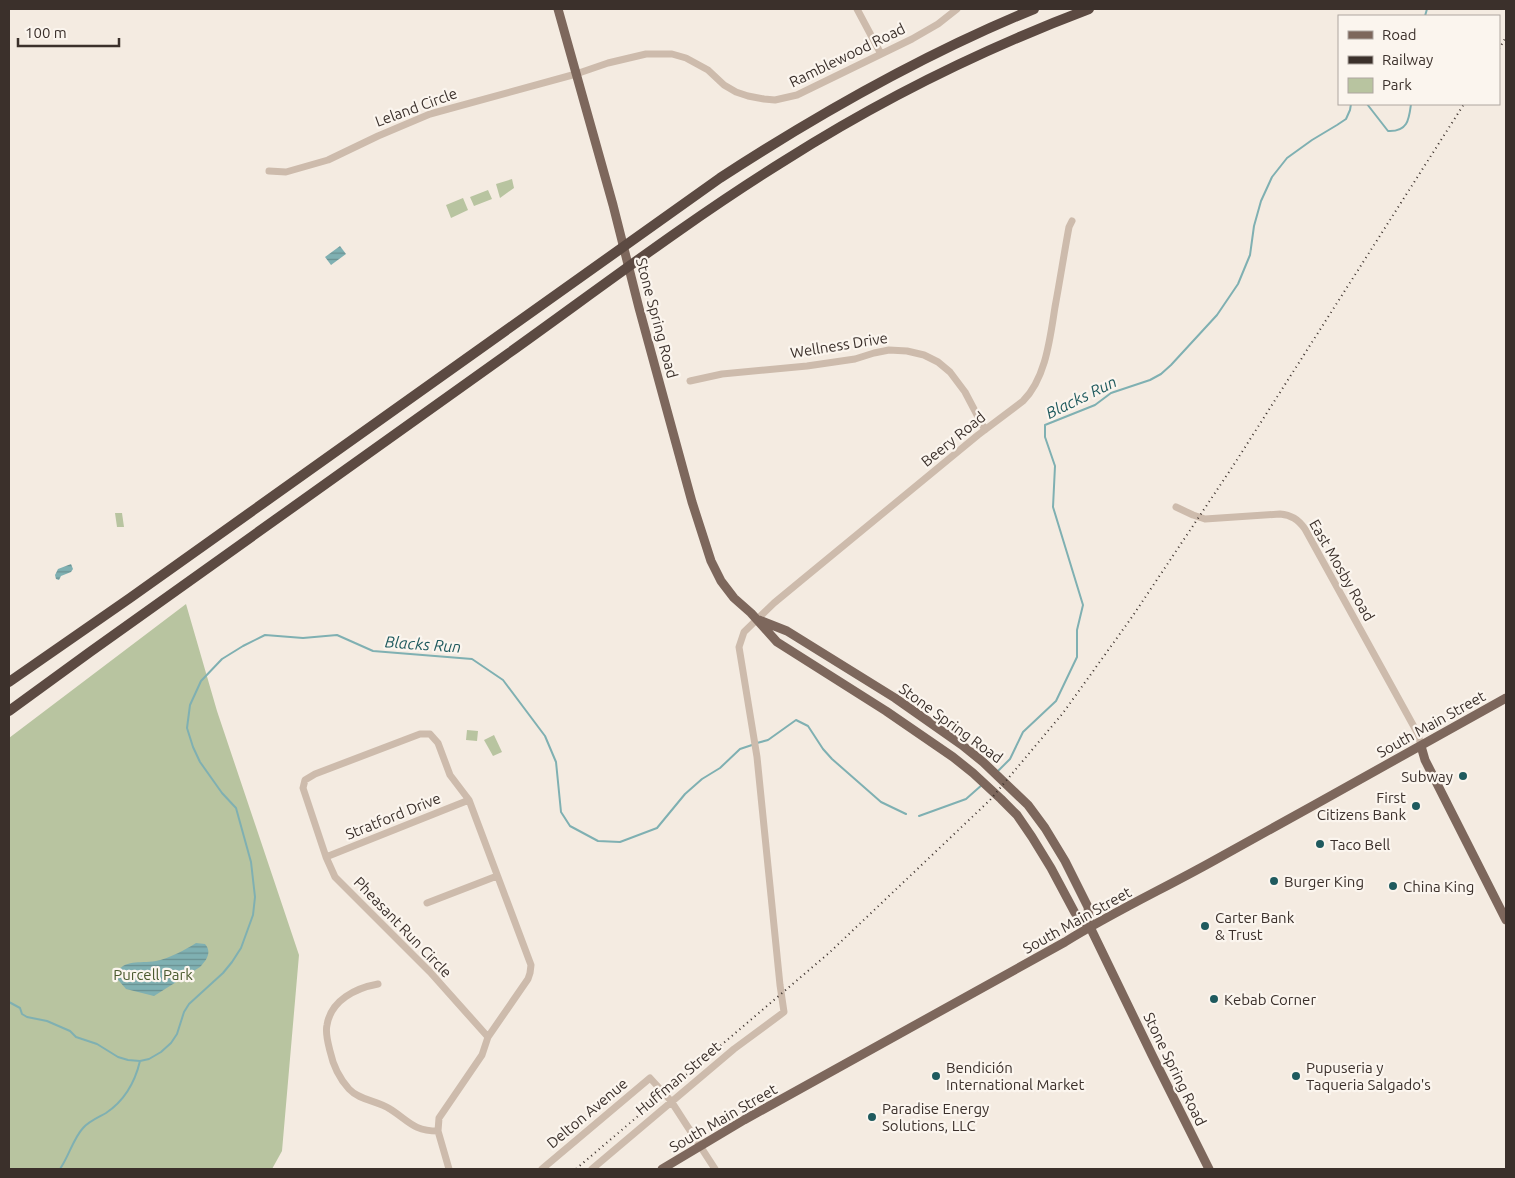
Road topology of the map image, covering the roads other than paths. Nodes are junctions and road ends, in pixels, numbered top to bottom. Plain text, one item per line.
1 (558, 9) edge
2 (857, 9) edge
3 (957, 9) edge
4 (1034, 9) edge
5 (1089, 9) edge
6 (881, 54) junction
7 (576, 74) junction
8 (270, 171) dead end
9 (1072, 221) dead end
10 (690, 381) dead end
11 (985, 430) junction
12 (1176, 507) dead end
13 (757, 620) junction
14 (9, 682) edge
15 (1506, 698) edge
16 (9, 711) edge
17 (1421, 746) junction
18 (469, 800) junction
19 (326, 856) junction
20 (497, 876) junction
21 (427, 903) dead end
22 (1506, 920) edge
23 (1090, 926) junction
24 (378, 984) dead end
25 (488, 1037) junction
26 (671, 1101) junction
27 (438, 1130) junction
28 (700, 1147) junction
29 (449, 1169) edge
30 (542, 1169) edge
31 (592, 1169) edge
32 (662, 1169) edge
33 (715, 1169) edge
34 (1209, 1169) edge

1 - 7 main road, Stone Spring Road
2 - 6 street
3 - 6 street, Ramblewood Road
4 - 14 highway
5 - 16 highway
6 - 7 street, Ramblewood Road
7 - 8 street, Leland Circle
7 - 13 main road, Stone Spring Road
9 - 11 street, Beery Road
10 - 11 street, Wellness Drive
11 - 13 street, Beery Road
12 - 17 street, East Mosby Road
13 - 23 main road, Stone Spring Road
13 - 23 main road, Stone Spring Road
13 - 26 street, Huffman Street
15 - 17 main road, South Main Street
17 - 22 main road
17 - 23 main road, South Main Street
18 - 19 street, Stratford Drive
18 - 19 street, Pheasant Run Circle
18 - 20 street, Pheasant Run Circle
19 - 25 street, Pheasant Run Circle
20 - 21 street
20 - 25 street, Pheasant Run Circle
23 - 28 main road, South Main Street
23 - 34 main road, Stone Spring Road
24 - 27 street
25 - 27 street
26 - 28 street
26 - 30 street, Delton Avenue
26 - 31 street, Huffman Street
27 - 29 street
28 - 32 main road, South Main Street
28 - 33 street

